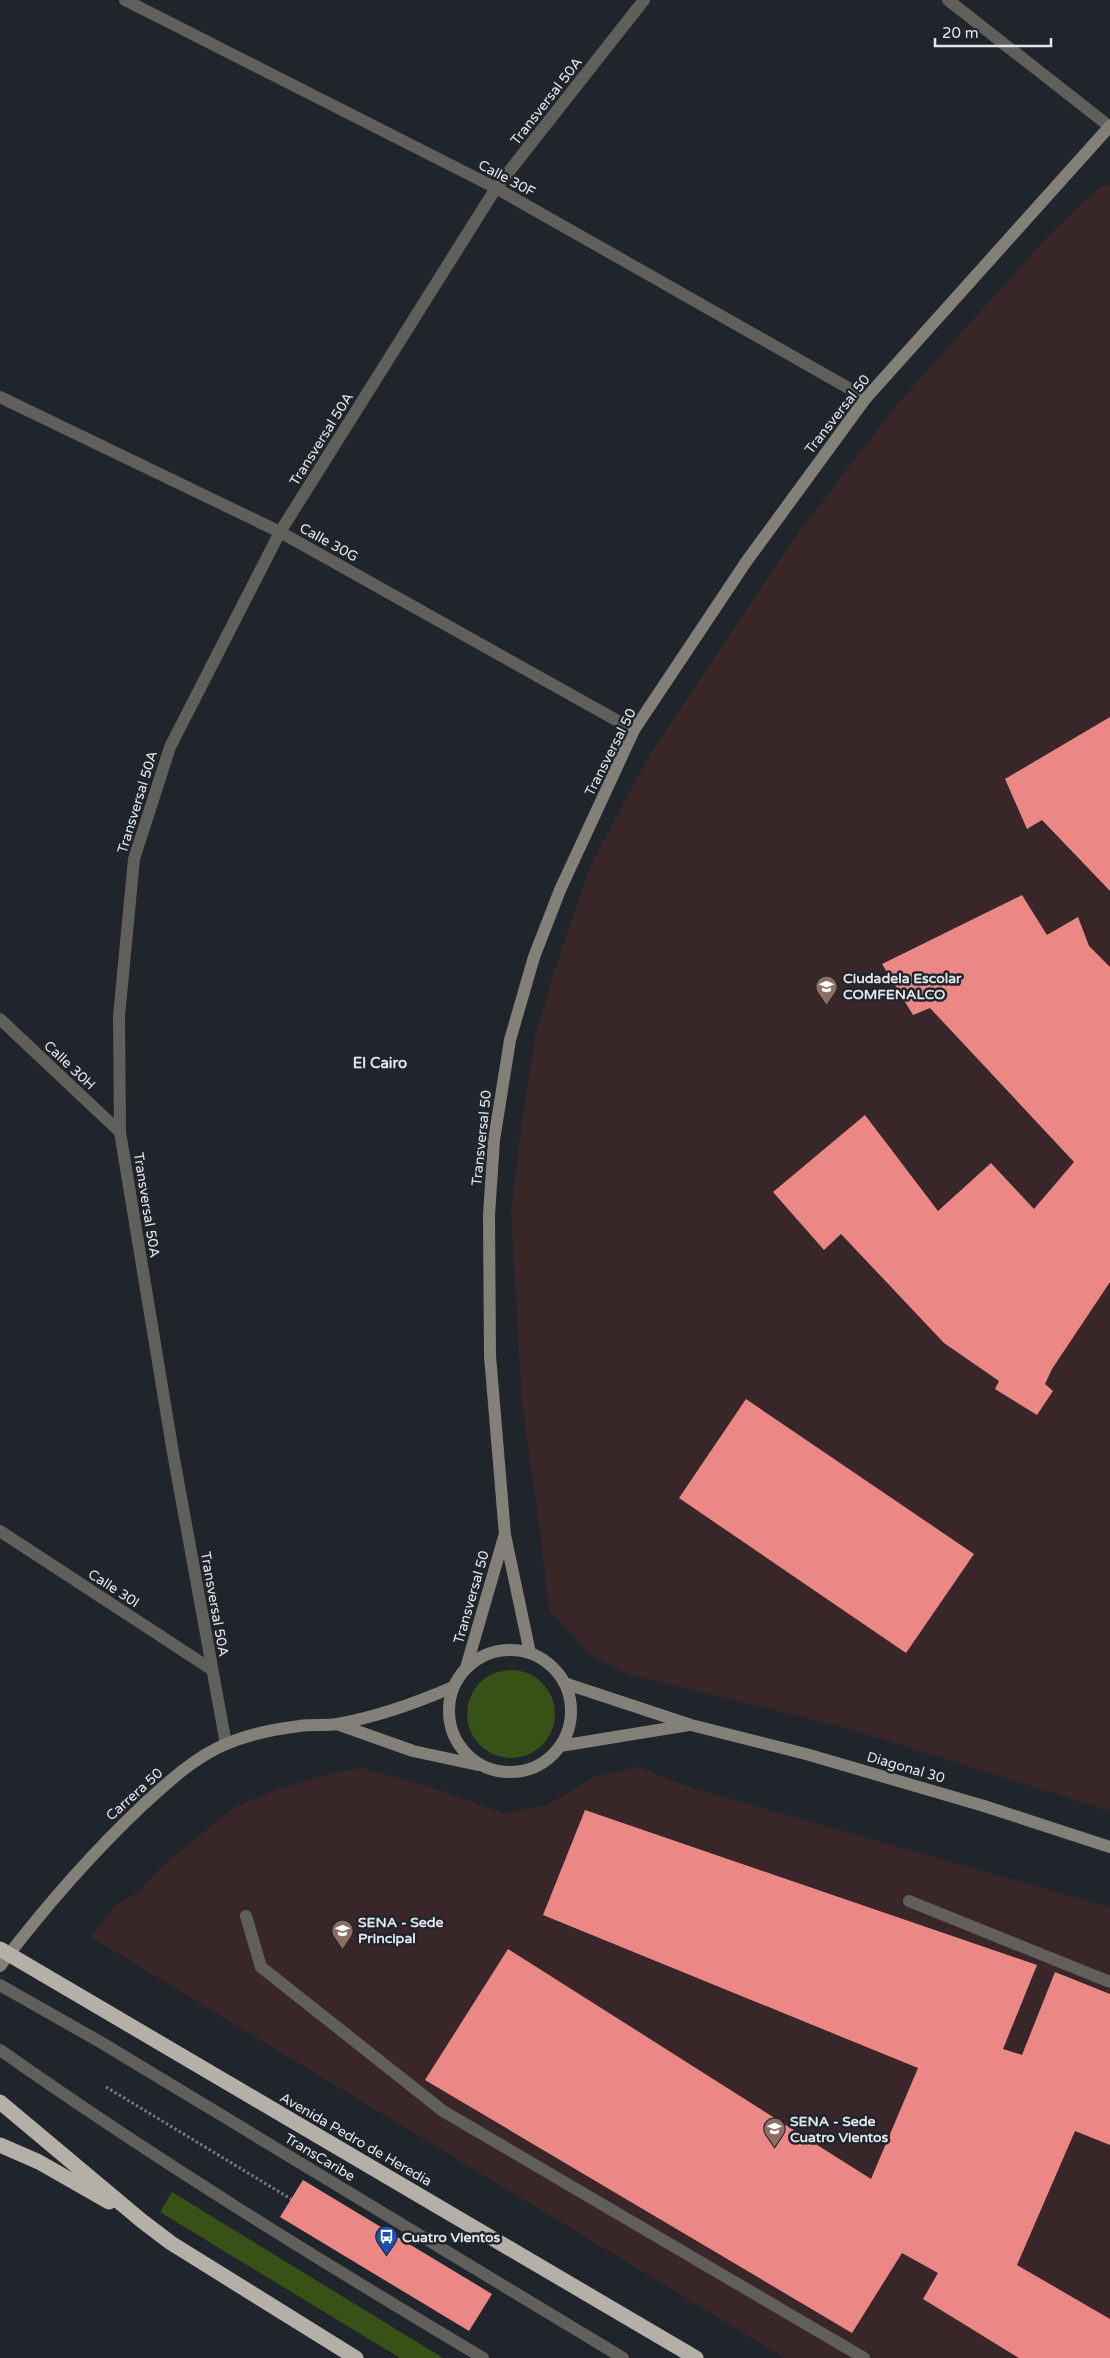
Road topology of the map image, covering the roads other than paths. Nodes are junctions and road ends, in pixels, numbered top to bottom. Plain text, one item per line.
1 (125, 0) edge
2 (644, 0) edge
3 (948, 0) edge
4 (1110, 126) edge
5 (496, 188) junction
6 (0, 397) edge
7 (866, 398) junction
8 (280, 532) junction
9 (634, 730) junction
10 (0, 1019) edge
11 (120, 1132) junction
12 (0, 1531) edge
13 (505, 1535) junction
14 (530, 1654) junction
15 (466, 1668) junction
16 (211, 1669) junction
17 (564, 1683) junction
18 (453, 1687) junction
19 (337, 1724) junction
20 (691, 1725) junction
21 (226, 1744) junction
22 (560, 1746) junction
23 (483, 1766) junction
24 (1110, 1847) edge
25 (909, 1901) dead end
26 (246, 1916) dead end
27 (3, 1956) edge
28 (1110, 1982) edge
29 (0, 1985) edge
30 (0, 2050) edge
31 (0, 2102) edge
32 (0, 2145) edge
33 (142, 2221) junction
34 (356, 2358) edge
35 (483, 2358) edge
36 (622, 2358) edge
37 (696, 2358) edge
38 (864, 2358) edge

1 - 5 street, Calle 30F
2 - 5 street, Transversal 50A
3 - 4 street
4 - 7 street, Transversal 50
5 - 7 street, Calle 30F
5 - 8 street, Transversal 50A
6 - 8 street, Calle 30G
7 - 9 street, Transversal 50
8 - 9 street, Calle 30G
8 - 11 street, Transversal 50A
9 - 13 street, Transversal 50
10 - 11 street, Calle 30H
11 - 16 street, Transversal 50A
12 - 16 street, Calle 30I
13 - 14 street, Transversal 50
13 - 15 street, Transversal 50
14 - 15 street
14 - 17 street
15 - 18 street
16 - 21 street, Transversal 50A
17 - 20 street, Diagonal 30
17 - 22 street
18 - 19 street, Carrera 50
18 - 23 street
19 - 21 street, Carrera 50
19 - 23 street, Carrera 50
20 - 22 street, Diagonal 30
20 - 24 street, Diagonal 30
21 - 27 street, Carrera 50
22 - 23 street
25 - 28 street
26 - 38 street
27 - 37 highway, Avenida Pedro de Heredia
29 - 36 street, TransCaribe
30 - 35 street
31 - 33 highway
32 - 33 highway
33 - 34 highway

